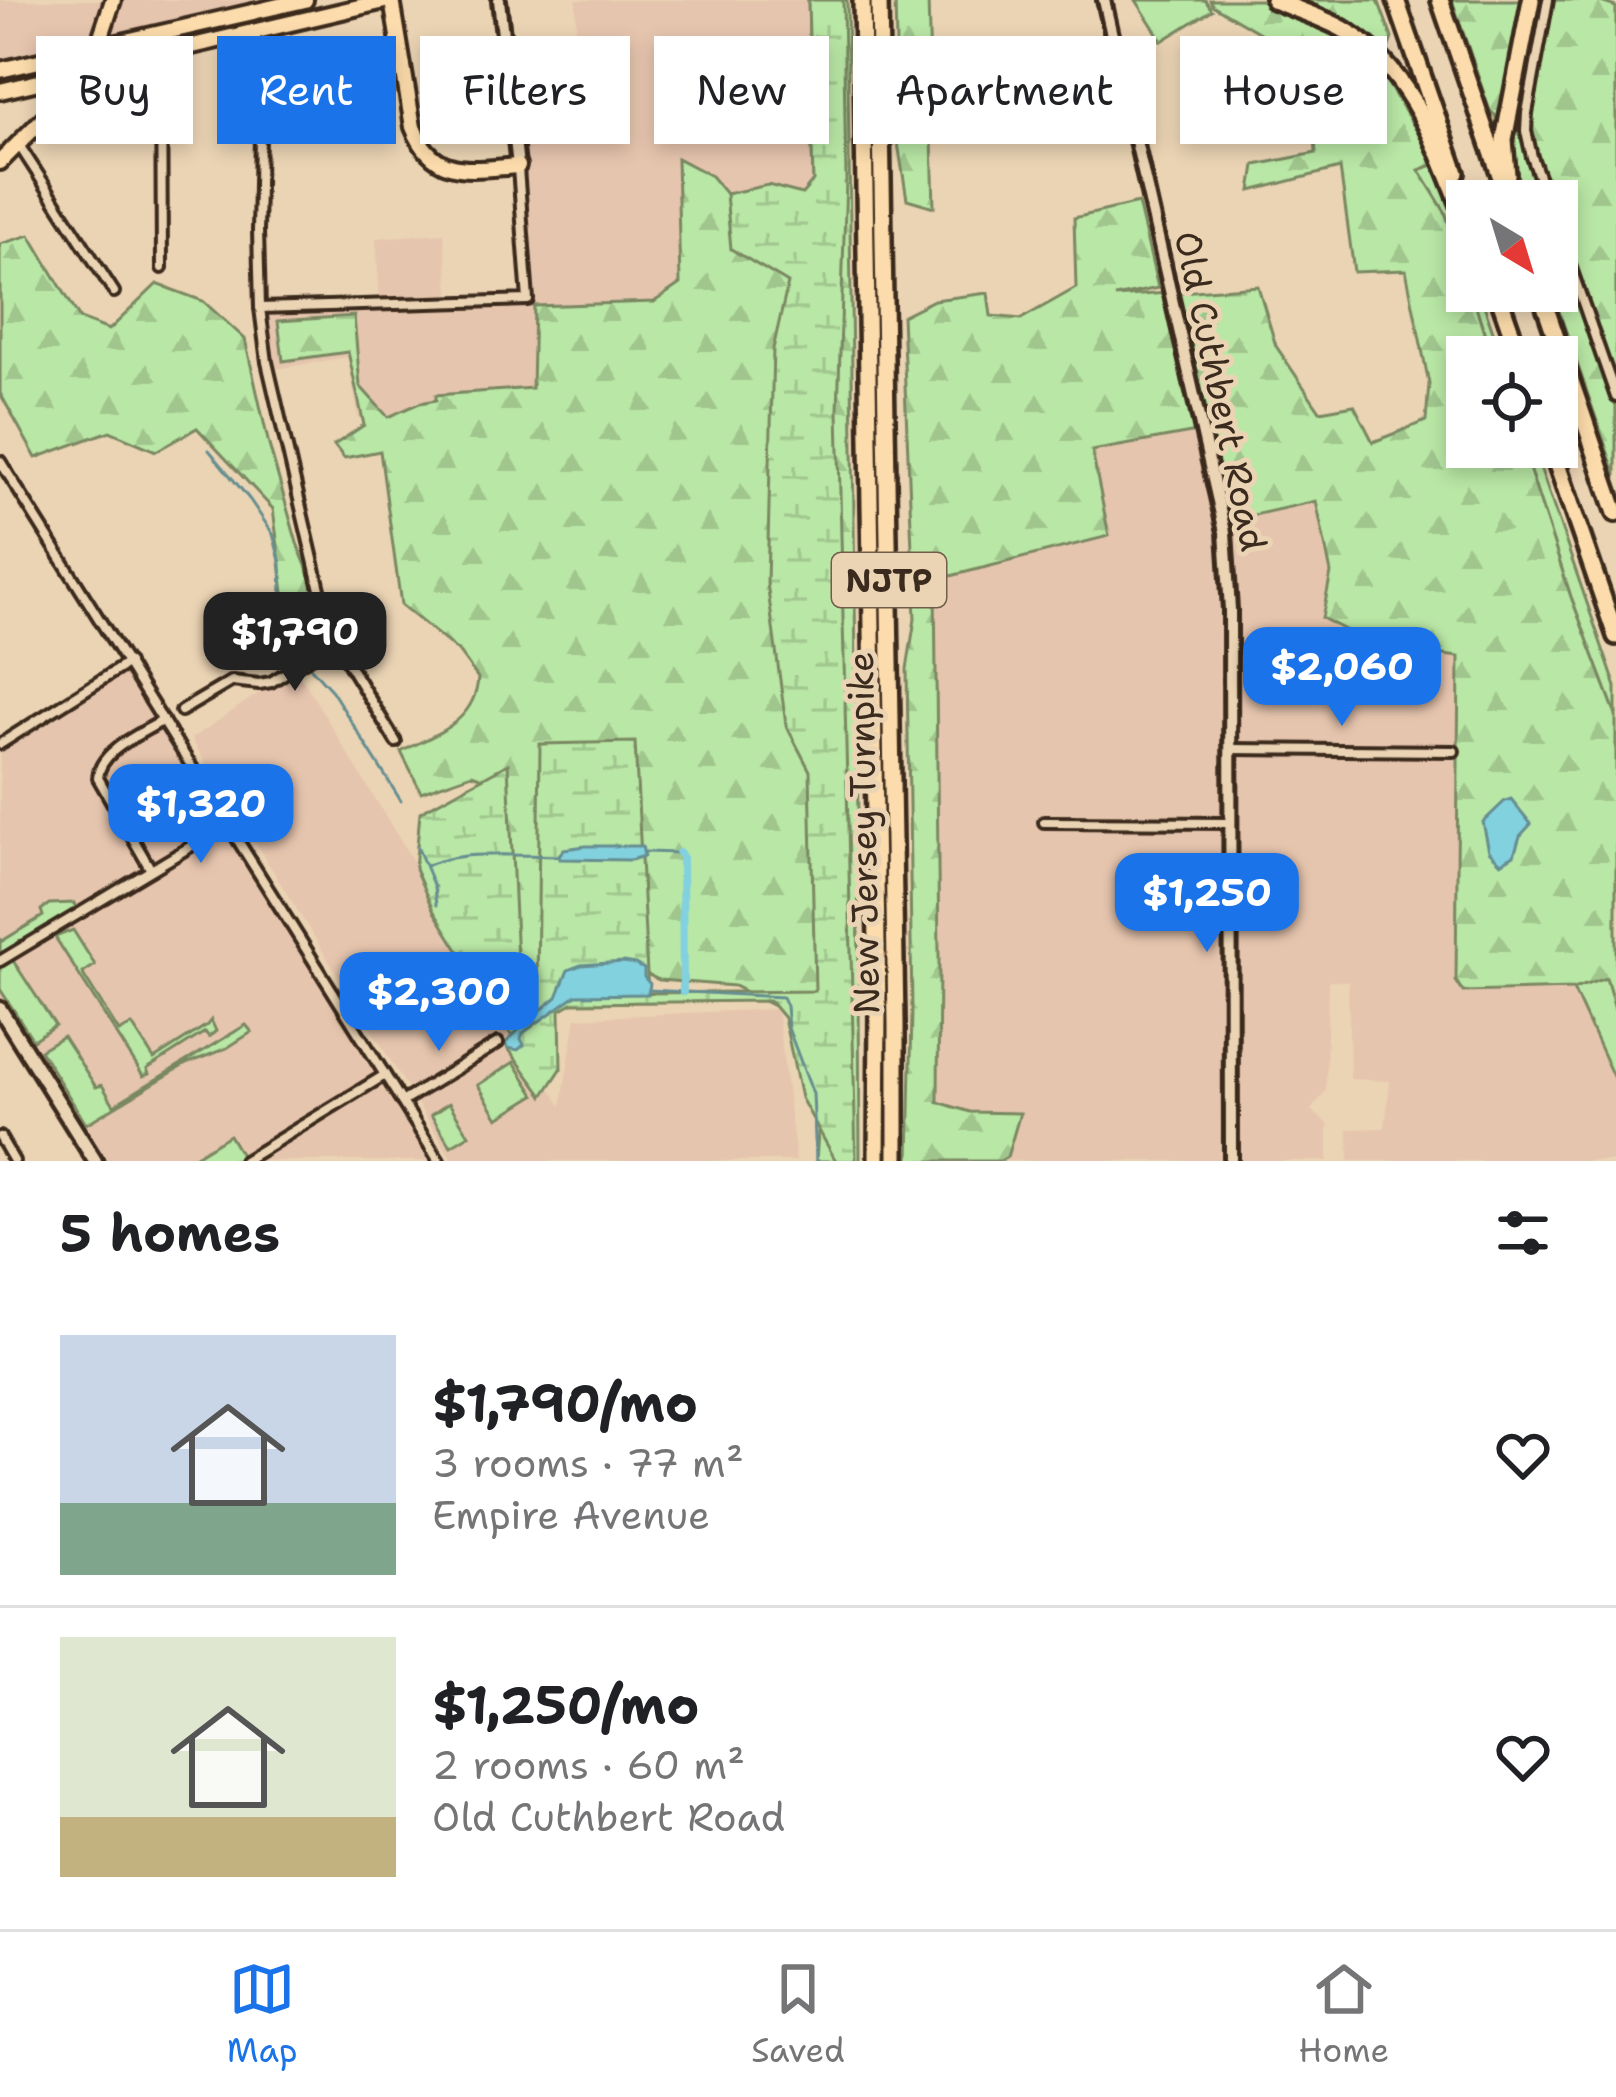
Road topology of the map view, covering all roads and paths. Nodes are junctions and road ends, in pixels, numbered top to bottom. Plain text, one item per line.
1 (113, 0) edge
2 (305, 0) edge
3 (391, 0) edge
4 (499, 0) edge
5 (862, 0) edge
6 (879, 0) edge
7 (1104, 0) edge
8 (1274, 0) edge
9 (1396, 0) edge
10 (1440, 0) edge
11 (1532, 0) edge
12 (1548, 0) edge
13 (256, 31) junction
14 (101, 36) edge
15 (146, 36) edge
16 (193, 46) edge
17 (36, 61) edge
18 (0, 70) edge
19 (36, 83) edge
20 (0, 91) edge
21 (36, 128) edge
22 (36, 137) edge
23 (161, 144) edge
24 (20, 145) junction
25 (0, 162) edge
26 (518, 166) junction
27 (1449, 180) edge
28 (1459, 180) edge
29 (1504, 180) edge
30 (1508, 180) edge
31 (1541, 180) edge
32 (162, 268) dead end
33 (1578, 289) edge
34 (114, 292) dead end
35 (260, 308) junction
36 (1547, 312) edge
37 (1616, 398) edge
38 (0, 461) edge
39 (1558, 468) edge
40 (1616, 513) edge
41 (1616, 637) edge
42 (336, 641) junction
43 (128, 663) junction
44 (181, 711) dead end
45 (163, 720) junction
46 (396, 742) dead end
47 (0, 744) edge
48 (1230, 749) junction
49 (1454, 751) dead end
50 (1044, 822) dead end
51 (1231, 823) junction
52 (228, 824) junction
53 (151, 870) junction
54 (0, 962) edge
55 (0, 1010) edge
56 (498, 1043) dead end
57 (385, 1075) junction
58 (402, 1102) junction
59 (0, 1137) edge
60 (14, 1161) edge
61 (95, 1161) edge
62 (244, 1161) edge
63 (440, 1161) edge
64 (877, 1161) edge
65 (896, 1161) edge
66 (1231, 1161) edge

1 - 14 main road
2 - 15 main road
3 - 13 main road
3 - 26 main road
4 - 26 street
5 - 64 highway, New Jersey Turnpike / NJTP
6 - 65 highway, New Jersey Turnpike / NJTP
7 - 48 street, Old Cuthbert Road
8 - 27 highway
9 - 28 highway
10 - 29 highway
11 - 30 highway
12 - 31 street
13 - 16 main road
13 - 35 street
17 - 18 main road
19 - 20 main road
21 - 24 main road
22 - 24 main road
23 - 32 street
24 - 25 main road
24 - 34 street
26 - 35 street
33 - 37 street
35 - 42 street
36 - 40 highway
38 - 43 street
39 - 41 highway
42 - 44 street
42 - 46 street
43 - 45 street
43 - 47 street
45 - 52 street
45 - 53 street
48 - 49 street
48 - 51 street, Old Cuthbert Road
50 - 51 street
51 - 66 street, Old Cuthbert Road
52 - 53 street
52 - 57 street
53 - 54 street
55 - 61 main road
56 - 58 street
57 - 58 street
57 - 62 street
58 - 63 street
59 - 60 street

